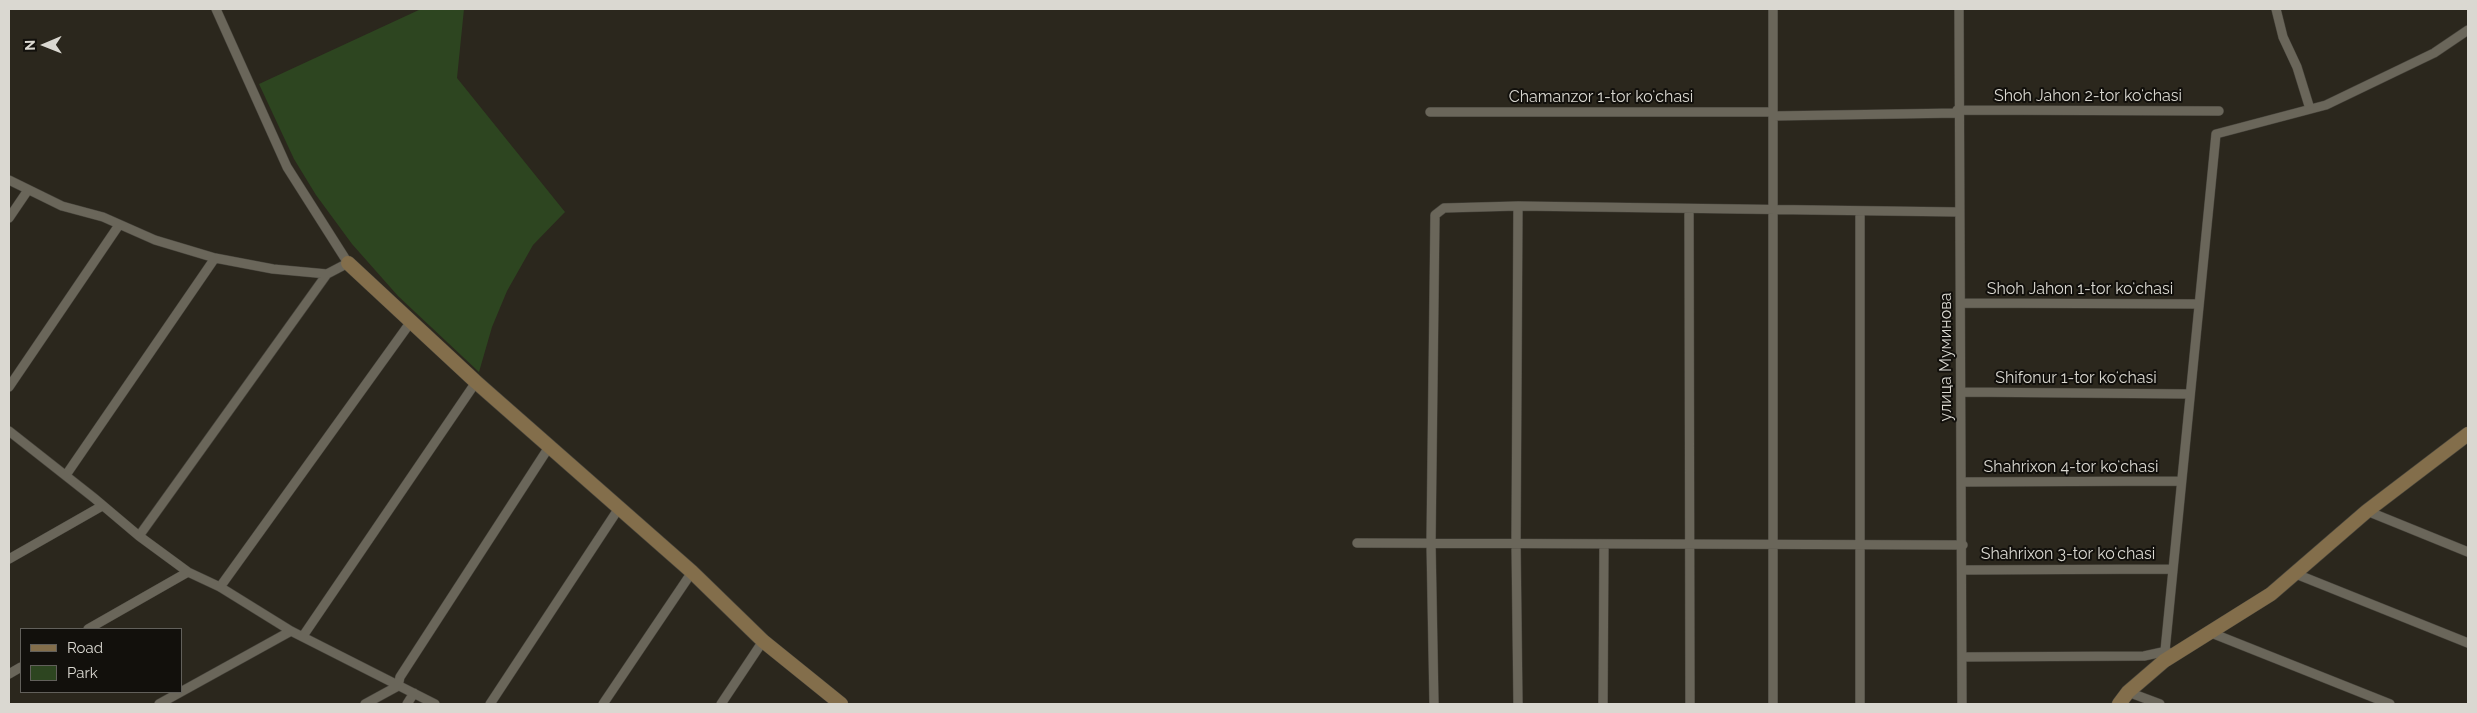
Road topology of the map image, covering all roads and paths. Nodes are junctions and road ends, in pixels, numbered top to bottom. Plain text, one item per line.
1 (216, 9) edge
2 (1773, 9) edge
3 (1959, 9) edge
4 (2276, 9) edge
5 (2468, 30) edge
6 (2310, 110) junction
7 (2219, 111) dead end
8 (1430, 112) dead end
9 (1958, 112) junction
10 (1773, 114) junction
11 (9, 180) edge
12 (28, 190) junction
13 (1518, 206) junction
14 (1689, 210) junction
15 (1775, 211) junction
16 (1860, 212) junction
17 (1959, 212) junction
18 (9, 218) edge
19 (119, 225) junction
20 (215, 258) junction
21 (348, 263) junction
22 (327, 274) junction
23 (1961, 303) junction
24 (2199, 304) junction
25 (410, 323) junction
26 (476, 382) junction
27 (9, 387) edge
28 (1961, 392) junction
29 (2190, 394) junction
30 (9, 432) edge
31 (2468, 434) edge
32 (549, 447) junction
33 (66, 475) junction
34 (2181, 481) junction
35 (1962, 482) junction
36 (102, 506) junction
37 (619, 508) junction
38 (2367, 511) junction
39 (139, 536) junction
40 (1516, 542) junction
41 (1357, 543) dead end
42 (1432, 543) junction
43 (1604, 544) junction
44 (1774, 544) junction
45 (1860, 544) junction
46 (1690, 545) junction
47 (1963, 545) junction
48 (2468, 552) edge
49 (9, 559) edge
50 (2173, 569) junction
51 (1963, 570) junction
52 (188, 572) junction
53 (692, 572) junction
54 (2296, 574) junction
55 (220, 587) junction
56 (90, 628) edge
57 (291, 631) junction
58 (2209, 632) junction
59 (303, 636) junction
60 (763, 641) junction
61 (2468, 643) edge
62 (2166, 656) junction
63 (1962, 657) junction
64 (20, 668) edge
65 (9, 674) edge
66 (398, 686) junction
67 (182, 691) edge
68 (2128, 692) junction
69 (179, 693) edge
70 (414, 693) junction
71 (159, 704) edge
72 (365, 704) edge
73 (407, 704) edge
74 (435, 704) edge
75 (490, 704) edge
76 (604, 704) edge
77 (721, 704) edge
78 (841, 704) edge
79 (1434, 704) edge
80 (1518, 704) edge
81 (1603, 704) edge
82 (1690, 704) edge
83 (1773, 704) edge
84 (1860, 704) edge
85 (1962, 704) edge
86 (2119, 704) edge
87 (2160, 704) edge
88 (2390, 704) edge

1 - 21 street
2 - 10 street
3 - 9 street, улица Муминова
4 - 6 street
5 - 6 street
6 - 24 street
7 - 9 street, Shoh Jahon 2-tor koʻchasi
8 - 10 street, Chamanzor 1-tor koʻchasi
9 - 10 street, Chamanzor 1-tor koʻchasi
9 - 17 street, улица Муминова
10 - 15 street
11 - 12 street
12 - 18 street
12 - 19 street
13 - 14 street
13 - 40 street
13 - 42 street
14 - 15 street
14 - 46 street
15 - 16 street
15 - 44 street
16 - 17 street
16 - 45 street
17 - 23 street, улица Муминова
19 - 20 street
19 - 27 street
20 - 22 street
20 - 33 street
21 - 22 street
21 - 25 street
22 - 39 street
23 - 24 street, Shoh Jahon 1-tor koʻchasi
23 - 28 street, улица Муминова
24 - 29 street
25 - 26 street
25 - 55 street
26 - 32 street
26 - 59 street
28 - 29 street, Shifonur 1-tor koʻchasi
28 - 35 street, улица Муминова
29 - 34 street
30 - 33 street
31 - 38 street
32 - 37 street
32 - 66 street
33 - 36 street
34 - 35 street, Shahrixon 4-tor koʻchasi
34 - 50 street
35 - 47 street, улица Муминова
36 - 39 street
36 - 49 street
37 - 53 street
37 - 75 street
38 - 48 street
38 - 54 street
39 - 52 street
40 - 42 street
40 - 43 street
40 - 80 street
41 - 42 street
42 - 79 street
43 - 46 street
43 - 81 street
44 - 45 street
44 - 46 street
44 - 83 street
45 - 47 street
45 - 84 street
46 - 82 street
47 - 51 street, улица Муминова
50 - 51 street, Shahrixon 3-tor koʻchasi
50 - 62 street
51 - 63 street, улица Муминова
52 - 55 street
52 - 56 street
53 - 60 street
53 - 76 street
54 - 58 street
54 - 61 street
55 - 57 street
57 - 59 street
57 - 67 street
58 - 62 street
58 - 88 street
59 - 66 street
60 - 77 street
60 - 78 street
62 - 63 street
62 - 68 street
63 - 85 street, улица Муминова
64 - 65 street
66 - 70 street
66 - 72 street
68 - 86 street
68 - 87 street
69 - 71 street
70 - 73 street
70 - 74 street

